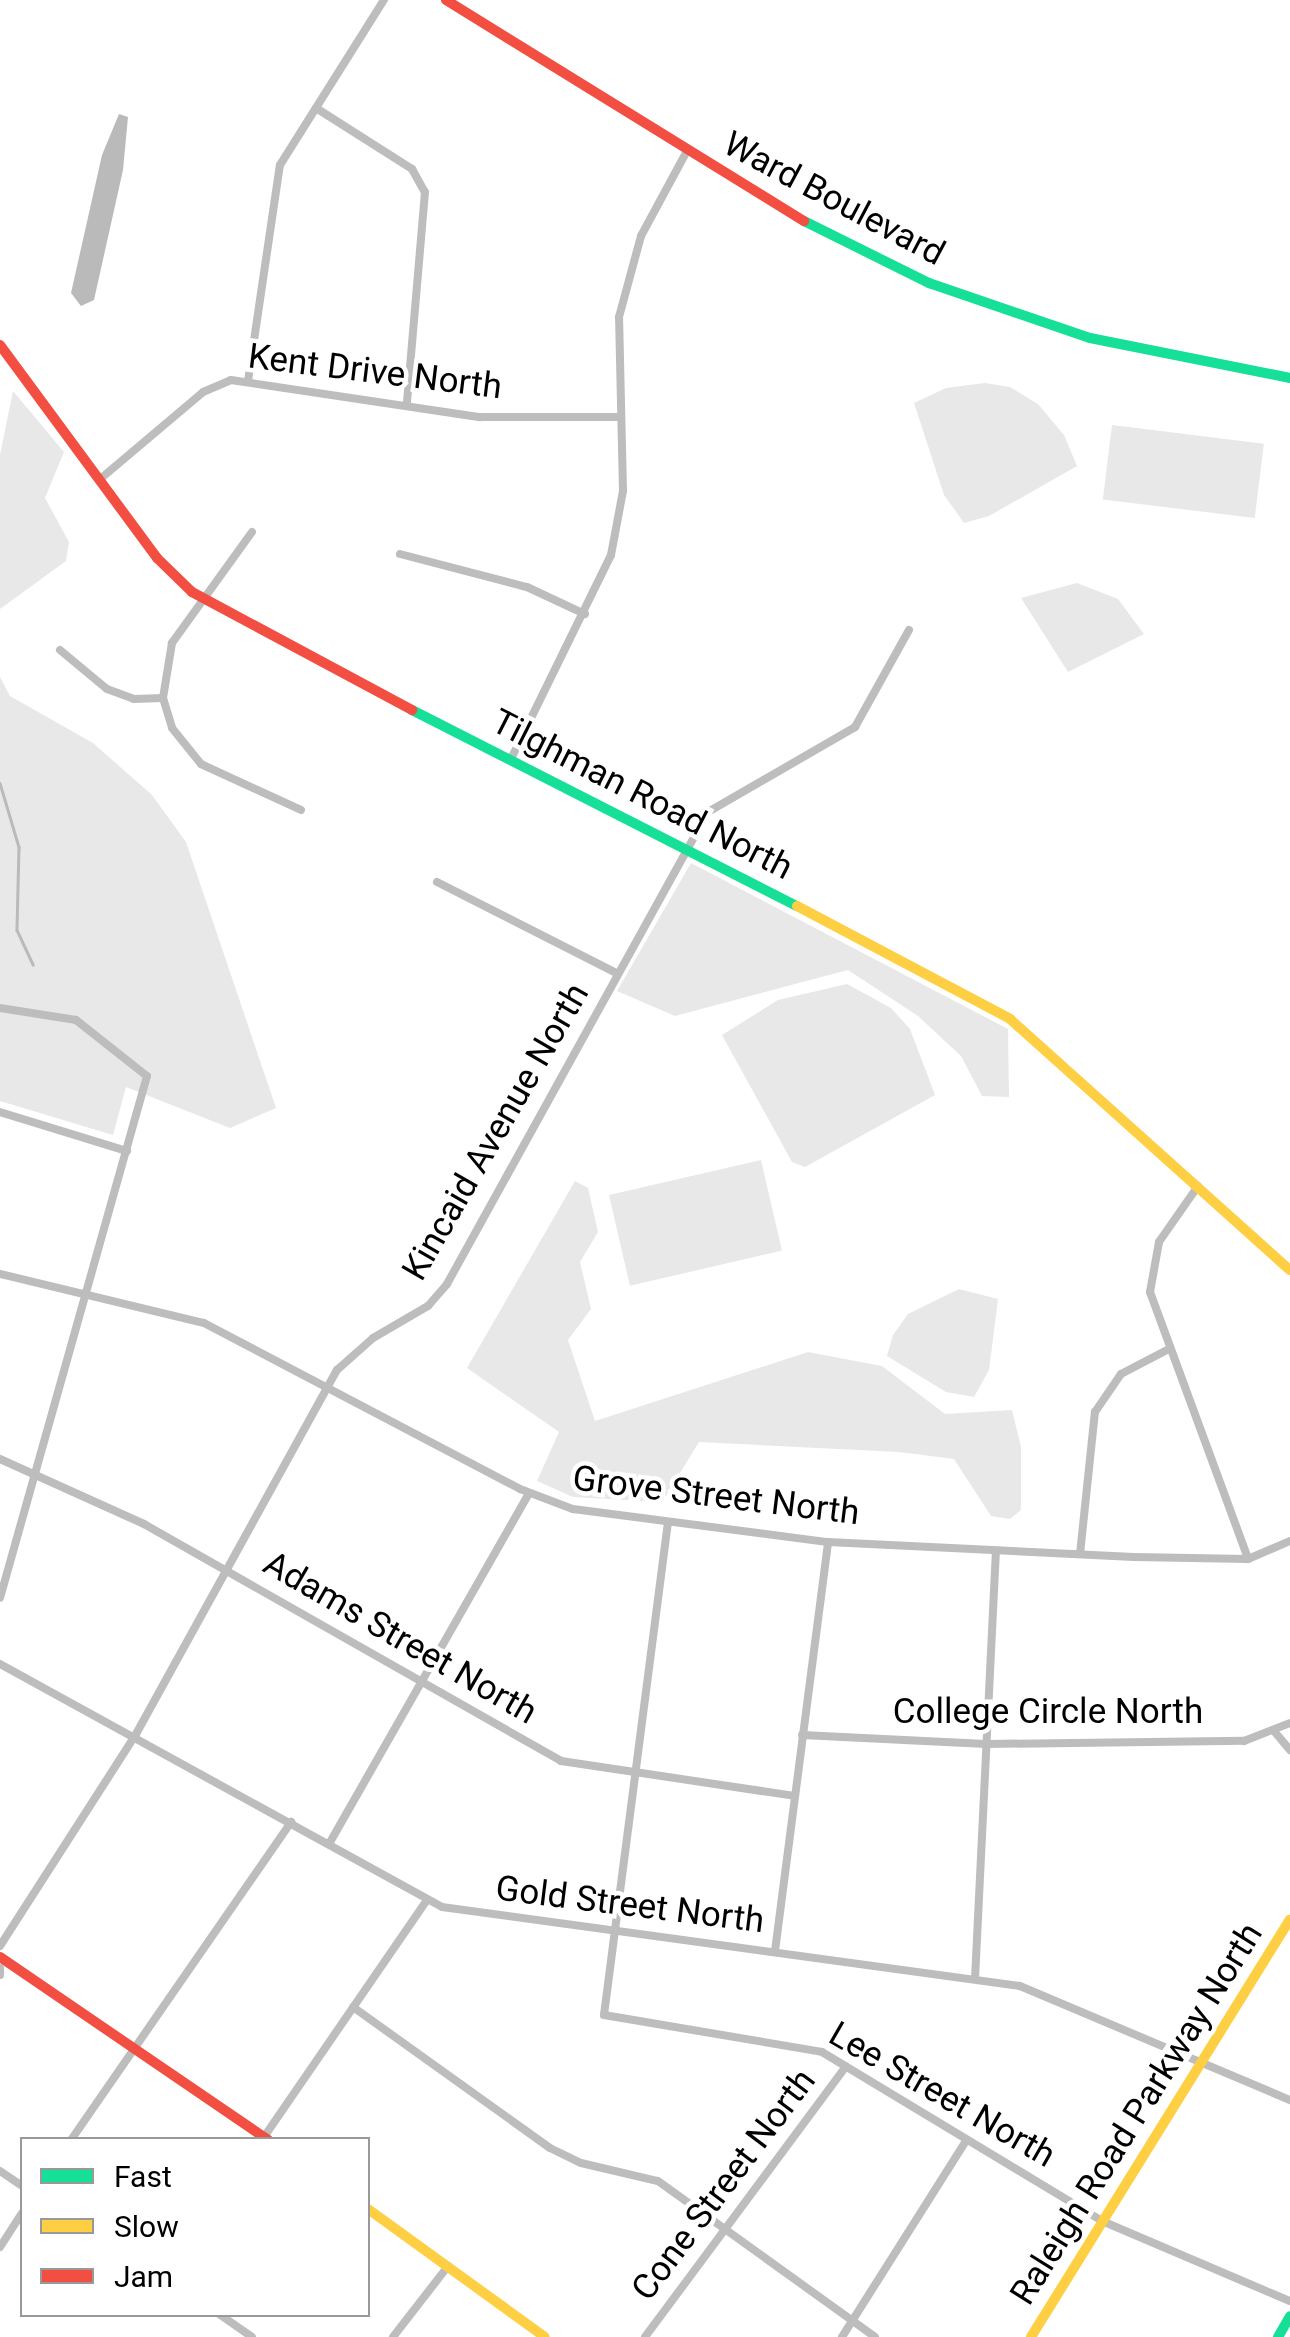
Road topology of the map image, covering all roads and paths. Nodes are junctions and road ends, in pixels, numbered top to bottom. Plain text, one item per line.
1 (384, 0) edge
2 (446, 0) edge
3 (316, 108) junction
4 (687, 151) junction
5 (0, 345) edge
6 (1290, 378) edge
7 (248, 381) junction
8 (407, 404) junction
9 (618, 417) junction
10 (99, 480) junction
11 (252, 532) dead end
12 (400, 554) dead end
13 (202, 599) junction
14 (585, 614) junction
15 (909, 630) dead end
16 (60, 650) dead end
17 (163, 698) junction
18 (511, 759) junction
19 (302, 810) dead end
20 (687, 847) junction
21 (437, 882) dead end
22 (618, 974) junction
23 (0, 1008) edge
24 (0, 1112) edge
25 (128, 1151) junction
26 (1199, 1186) junction
27 (1290, 1270) edge
28 (0, 1274) edge
29 (86, 1298) junction
30 (1168, 1349) junction
31 (328, 1384) junction
32 (0, 1460) edge
33 (36, 1473) junction
34 (529, 1493) junction
35 (668, 1522) junction
36 (1290, 1540) edge
37 (828, 1542) junction
38 (996, 1551) junction
39 (1080, 1554) junction
40 (1248, 1559) junction
41 (226, 1569) junction
42 (0, 1598) edge
43 (0, 1664) edge
44 (420, 1685) junction
45 (1290, 1723) edge
46 (1274, 1731) junction
47 (136, 1734) junction
48 (802, 1735) junction
49 (986, 1744) junction
50 (1290, 1750) edge
51 (637, 1774) junction
52 (794, 1796) junction
53 (291, 1822) junction
54 (329, 1844) junction
55 (427, 1900) junction
56 (1290, 1920) edge
57 (614, 1930) junction
58 (0, 1946) edge
59 (775, 1951) junction
60 (0, 1957) edge
61 (975, 1979) junction
62 (353, 2007) junction
63 (134, 2050) junction
64 (1202, 2060) junction
65 (846, 2066) junction
66 (1290, 2100) edge
67 (73, 2137) edge
68 (264, 2137) edge
69 (267, 2137) edge
70 (966, 2141) junction
71 (370, 2210) edge
72 (20, 2216) edge
73 (1102, 2221) junction
74 (726, 2228) junction
75 (0, 2248) edge
76 (448, 2266) junction
77 (1290, 2301) edge
78 (1290, 2316) edge
79 (223, 2317) edge
80 (853, 2321) junction
81 (252, 2337) edge
82 (394, 2337) edge
83 (545, 2337) edge
84 (645, 2337) edge
85 (842, 2337) edge
86 (875, 2337) edge
87 (1031, 2337) edge
88 (1278, 2337) edge

1 - 3 street
2 - 4 street, Ward Boulevard
3 - 7 street
3 - 8 street
4 - 6 street, Ward Boulevard
4 - 9 street
5 - 10 street, Tilghman Road North
7 - 8 street, Kent Drive North
7 - 10 street, Kent Drive North
8 - 9 street, Kent Drive North
9 - 14 street
10 - 13 street, Tilghman Road North
11 - 13 street
12 - 14 street
13 - 17 street
13 - 18 street, Tilghman Road North
14 - 18 street
15 - 20 street, Kincaid Avenue North
16 - 17 street
17 - 19 street
18 - 20 street, Tilghman Road North
20 - 22 street, Kincaid Avenue North
20 - 26 street, Tilghman Road North
21 - 22 street
22 - 31 street, Kincaid Avenue North
23 - 25 street
24 - 25 street
25 - 29 street
26 - 27 street, Tilghman Road North
26 - 30 street
28 - 29 street, Grove Street North
29 - 31 street, Grove Street North
29 - 33 street
30 - 39 street
30 - 40 street
31 - 34 street, Grove Street North
31 - 41 street, Kincaid Avenue North
32 - 33 street, Adams Street North
33 - 41 street, Adams Street North
33 - 42 street
34 - 35 street, Grove Street North
34 - 44 street
35 - 37 street, Grove Street North
35 - 51 street
36 - 40 street, Grove Street North
37 - 38 street, Grove Street North
37 - 48 street
38 - 39 street, Grove Street North
38 - 49 street
39 - 40 street, Grove Street North
41 - 44 street, Adams Street North
41 - 47 street, Kincaid Avenue North
43 - 47 street, Gold Street North
44 - 51 street, Adams Street North
44 - 54 street
45 - 46 street, College Circle North
46 - 49 street, College Circle North
46 - 50 street
47 - 53 street, Gold Street North
47 - 58 street, Kincaid Avenue North
48 - 49 street, College Circle North
48 - 52 street
49 - 61 street
51 - 52 street, Adams Street North
51 - 57 street
52 - 59 street
53 - 54 street, Gold Street North
53 - 63 street
54 - 55 street, Gold Street North
55 - 57 street, Gold Street North
55 - 62 street
56 - 64 street, Raleigh Road Parkway North
57 - 59 street, Gold Street North
57 - 65 street, Lee Street North
59 - 61 street, Gold Street North
60 - 63 street
61 - 64 street, Gold Street North
62 - 69 street
62 - 74 street
63 - 67 street
63 - 68 street
64 - 66 street, Gold Street North
64 - 73 street, Raleigh Road Parkway North
65 - 70 street, Lee Street North
65 - 74 street, Cone Street North
70 - 73 street, Lee Street North
70 - 80 street
71 - 76 street
72 - 75 street
73 - 77 street, Lee Street North
73 - 87 street, Raleigh Road Parkway North
74 - 80 street
74 - 84 street, Cone Street North
76 - 82 street
76 - 83 street
78 - 88 street
79 - 81 street
80 - 85 street
80 - 86 street

